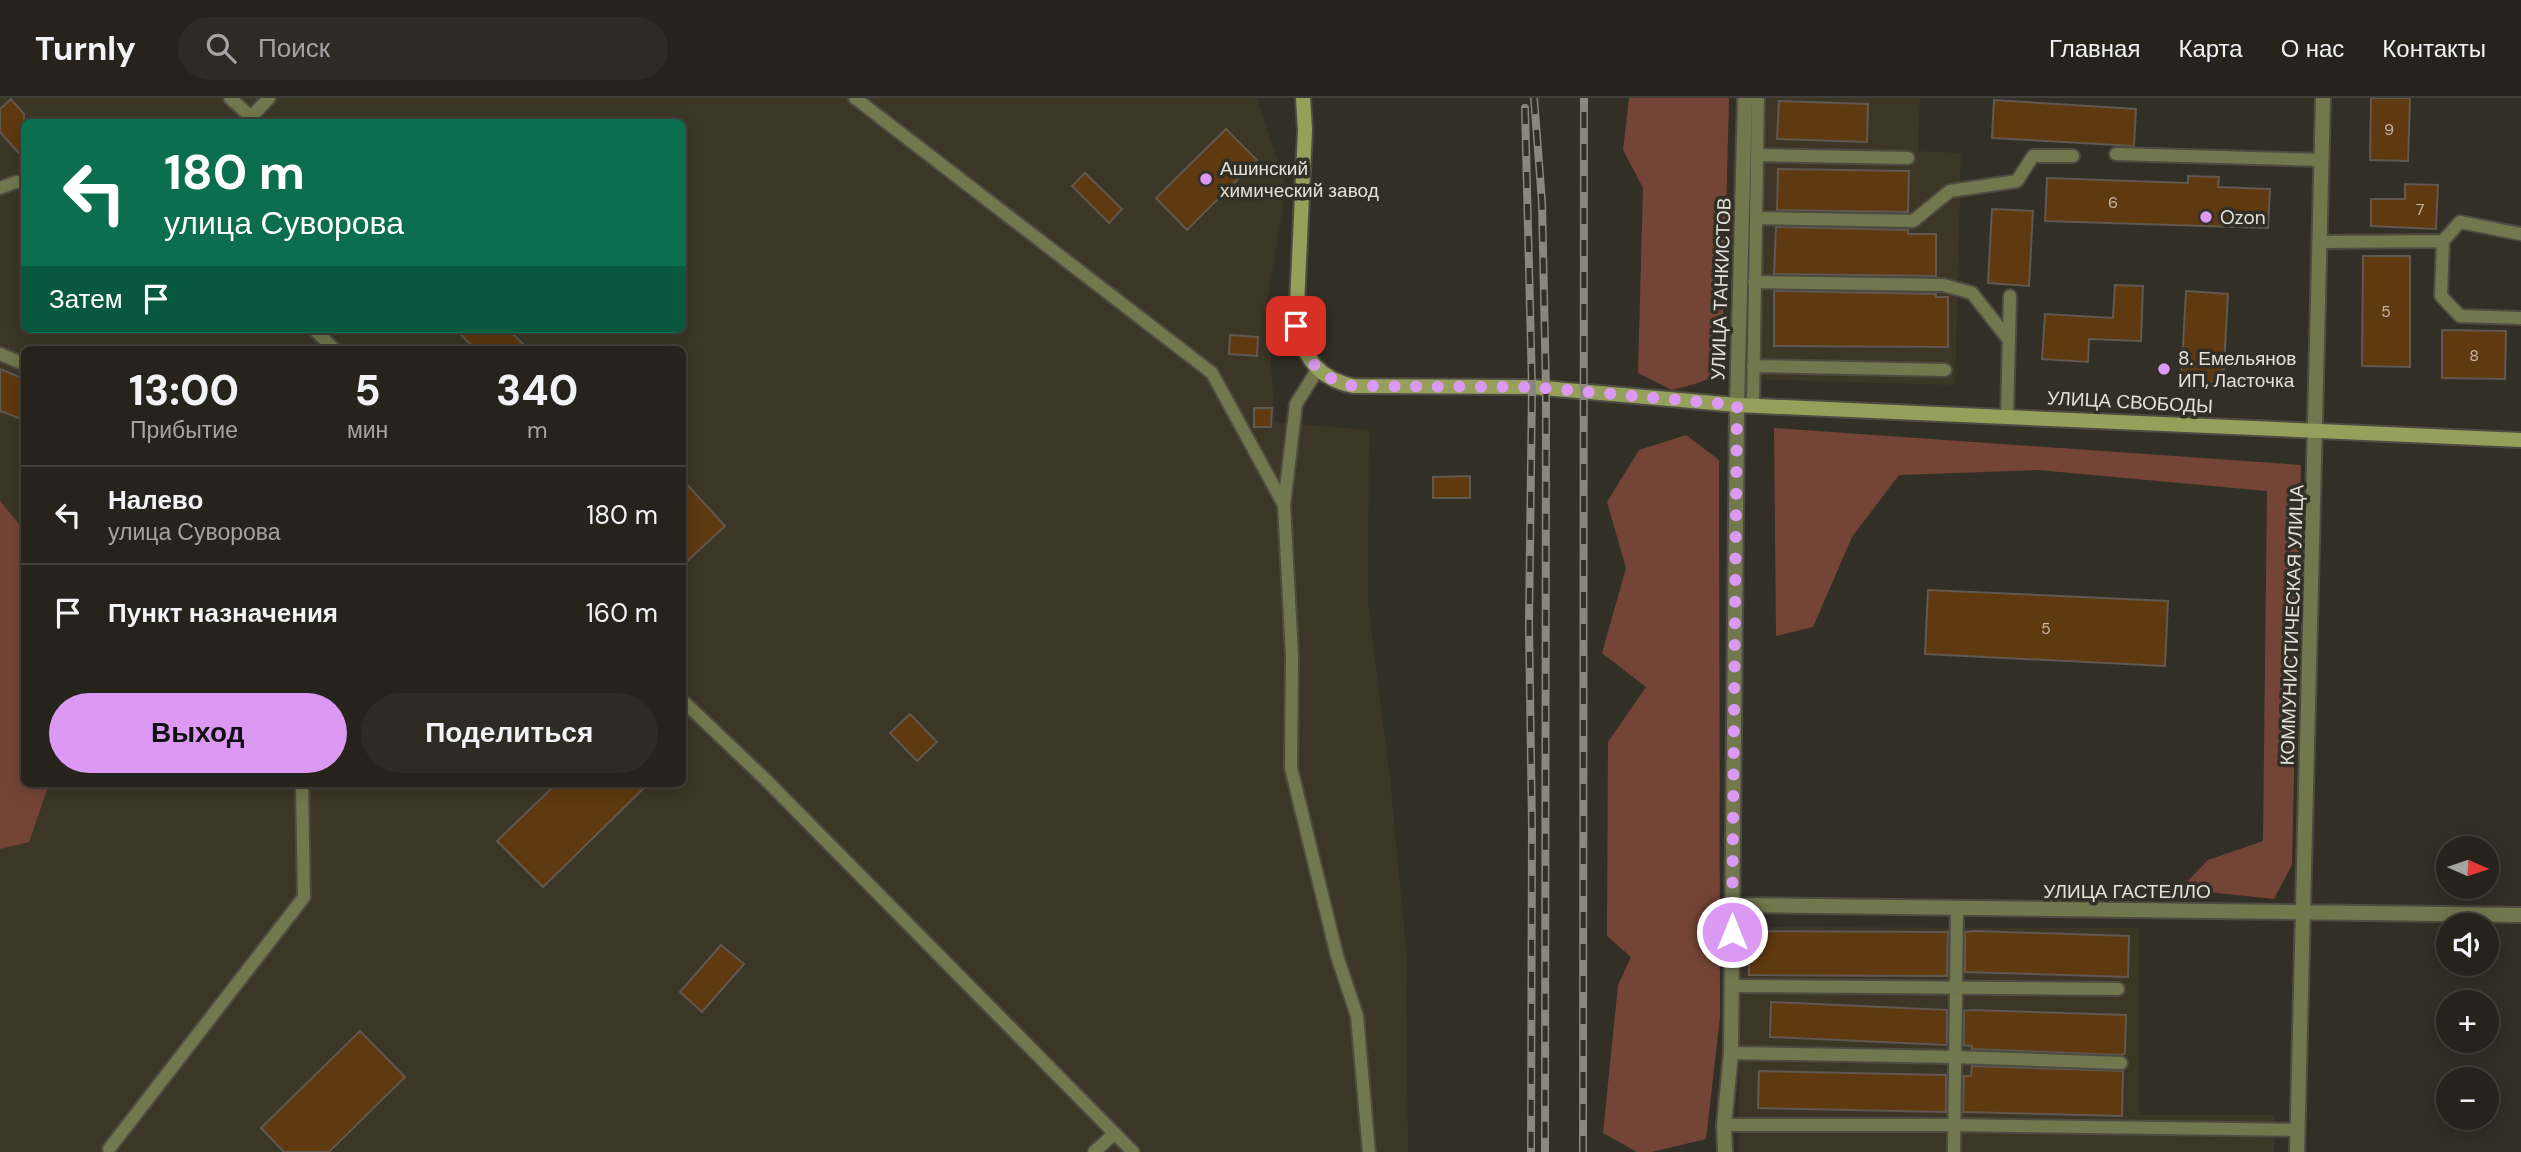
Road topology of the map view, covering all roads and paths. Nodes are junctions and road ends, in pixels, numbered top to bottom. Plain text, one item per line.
1 (230, 98) edge
2 (269, 98) edge
3 (855, 98) edge
4 (1303, 98) edge
5 (1745, 98) edge
6 (1758, 98) edge
7 (2323, 98) edge
8 (250, 119) edge
9 (252, 119) edge
10 (2116, 154) dead end
11 (1757, 155) junction
12 (2073, 156) dead end
13 (1908, 158) dead end
14 (2322, 160) junction
15 (21, 182) edge
16 (0, 188) edge
17 (1756, 218) junction
18 (2521, 234) edge
19 (2442, 241) junction
20 (2320, 242) junction
21 (1754, 282) junction
22 (2010, 296) dead end
23 (2521, 318) edge
24 (318, 333) edge
25 (2009, 340) junction
26 (331, 346) edge
27 (0, 354) edge
28 (21, 363) edge
29 (1753, 366) junction
30 (1318, 369) junction
31 (1945, 370) dead end
32 (1737, 405) junction
33 (1753, 406) junction
34 (2007, 416) junction
35 (2316, 430) junction
36 (2521, 440) edge
37 (1284, 505) junction
38 (686, 703) edge
39 (302, 787) edge
40 (1732, 905) junction
41 (1957, 909) junction
42 (2304, 912) junction
43 (2521, 915) edge
44 (1732, 986) junction
45 (1956, 986) junction
46 (2118, 989) dead end
47 (1731, 1053) junction
48 (1955, 1057) junction
49 (2121, 1063) dead end
50 (1724, 1125) junction
51 (1954, 1125) junction
52 (2298, 1129) junction
53 (1115, 1133) junction
54 (109, 1149) dead end
55 (1094, 1152) edge
56 (1133, 1152) edge
57 (1368, 1152) edge
58 (1725, 1152) edge
59 (1954, 1152) edge
60 (2297, 1152) edge

1 - 8 lane
2 - 9 lane
3 - 37 lane
4 - 30 street
5 - 32 street, УЛИЦА ТАНКИСТОВ
6 - 11 lane
7 - 14 street, КОММУНИСТИЧЕСКАЯ УЛИЦА
10 - 14 lane
11 - 13 lane
11 - 17 lane
12 - 17 lane
14 - 20 street, КОММУНИСТИЧЕСКАЯ УЛИЦА
15 - 16 lane
17 - 21 lane
18 - 19 lane
19 - 20 lane
19 - 23 lane
20 - 35 street, КОММУНИСТИЧЕСКАЯ УЛИЦА
21 - 25 lane
21 - 29 lane
22 - 25 lane
24 - 26 lane
25 - 34 lane
27 - 28 lane
29 - 31 lane
29 - 33 lane
30 - 32 street, УЛИЦА СВОБОДЫ
30 - 37 lane
32 - 33 street, УЛИЦА СВОБОДЫ
32 - 40 street, УЛИЦА ТАНКИСТОВ
33 - 34 street, УЛИЦА СВОБОДЫ
34 - 35 street, УЛИЦА СВОБОДЫ
35 - 36 street, УЛИЦА СВОБОДЫ
35 - 42 street, КОММУНИСТИЧЕСКАЯ УЛИЦА
37 - 57 lane
38 - 53 lane
39 - 54 lane
40 - 41 street, УЛИЦА ГАСТЕЛЛО
40 - 44 street, УЛИЦА ТАНКИСТОВ
41 - 42 street, УЛИЦА ГАСТЕЛЛО
41 - 45 lane
42 - 43 street, УЛИЦА ГАСТЕЛЛО
42 - 52 street, КОММУНИСТИЧЕСКАЯ УЛИЦА
44 - 45 lane
44 - 47 street, УЛИЦА ТАНКИСТОВ
45 - 46 lane
45 - 48 lane
47 - 48 lane
47 - 50 street, УЛИЦА ТАНКИСТОВ
48 - 49 lane
48 - 51 lane
50 - 51 lane
50 - 58 street, УЛИЦА ТАНКИСТОВ
51 - 52 lane
51 - 59 lane
52 - 60 street, КОММУНИСТИЧЕСКАЯ УЛИЦА
53 - 55 lane
53 - 56 lane

